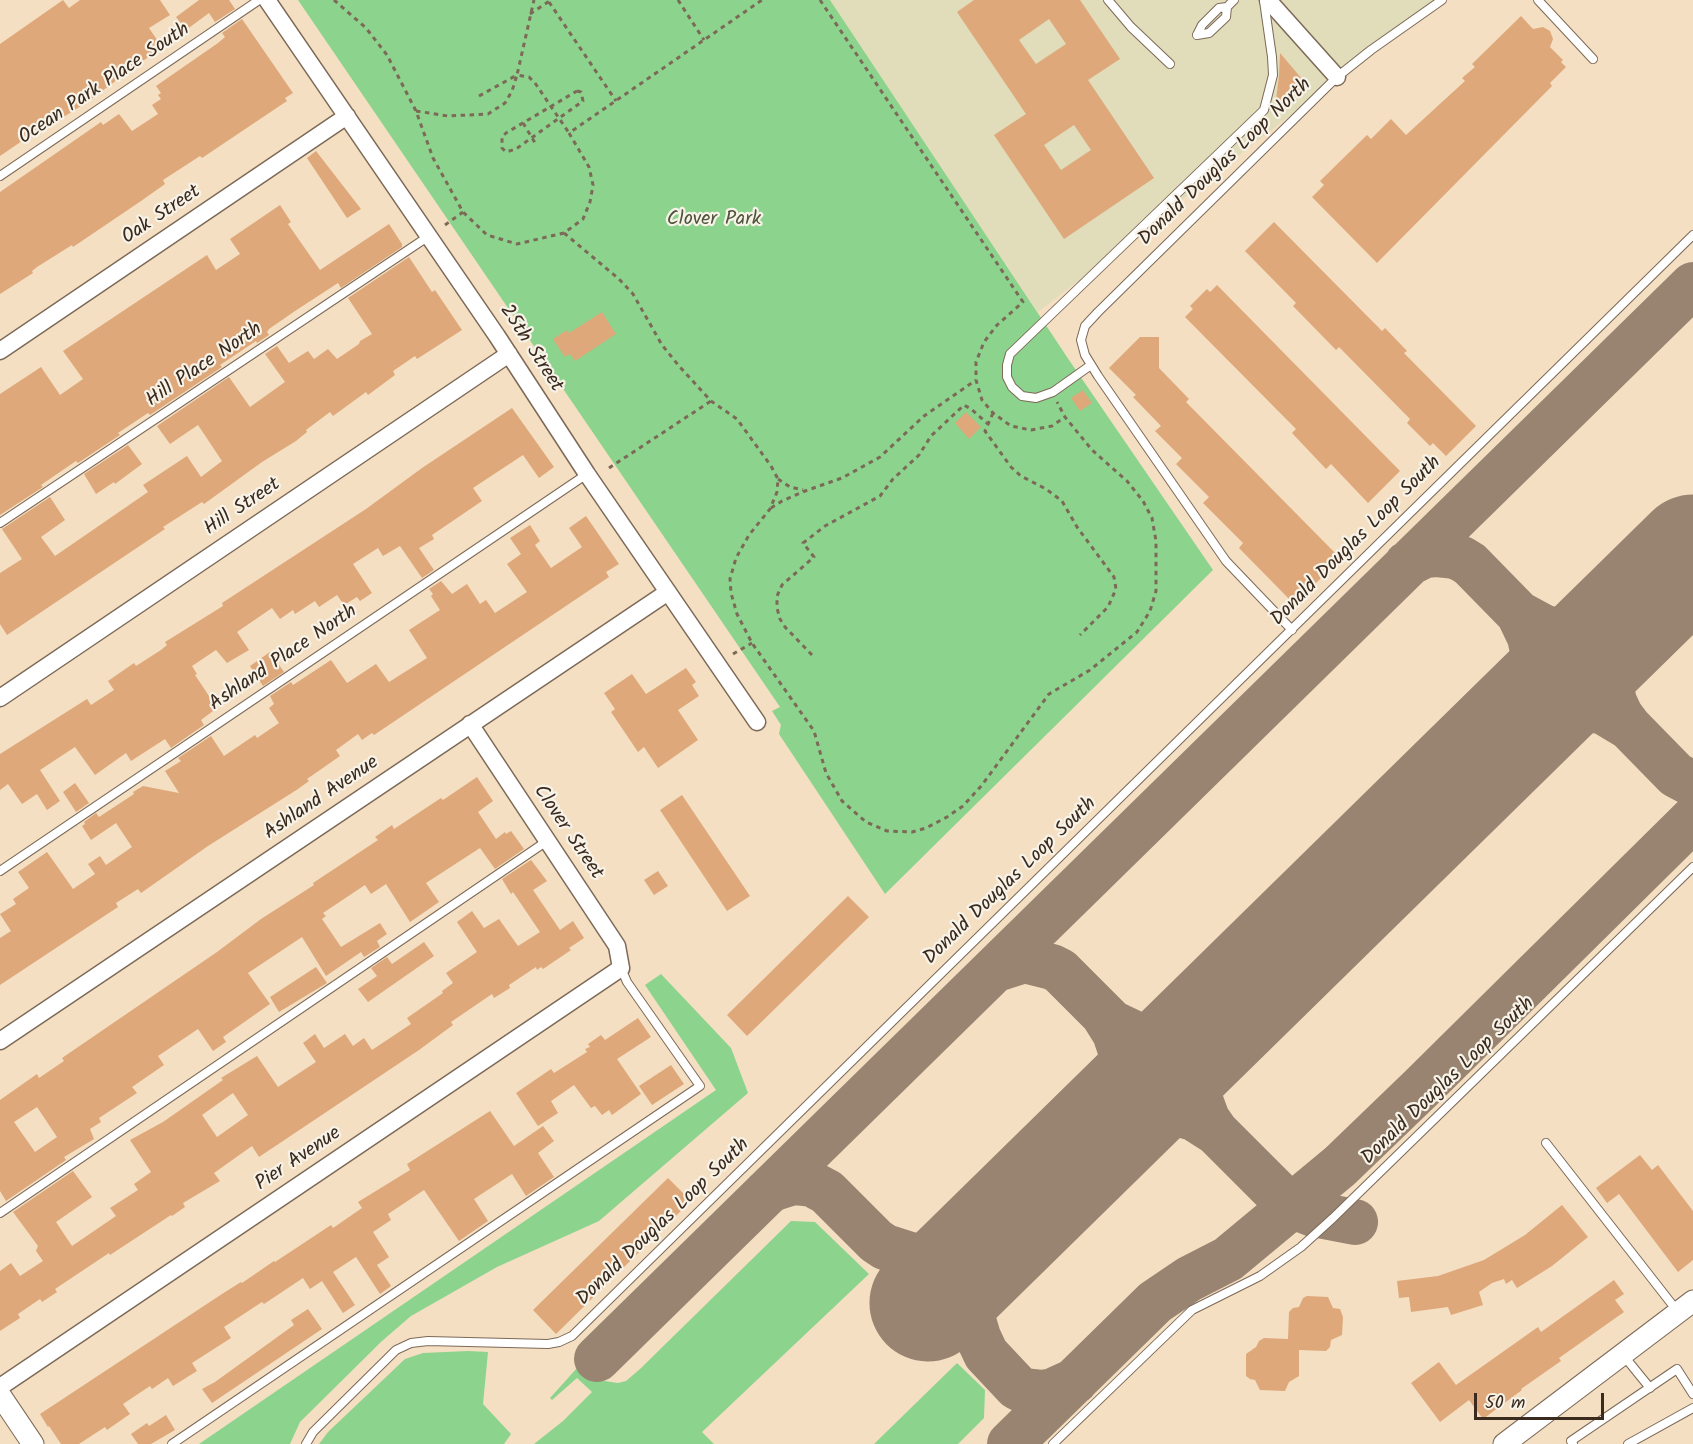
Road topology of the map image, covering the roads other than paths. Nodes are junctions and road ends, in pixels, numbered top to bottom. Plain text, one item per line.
1 (259, 0) edge
2 (267, 0) edge
3 (1108, 0) edge
4 (1234, 0) edge
5 (1266, 0) edge
6 (1442, 0) edge
7 (1538, 0) edge
8 (1227, 7) dead end
9 (1593, 59) dead end
10 (1170, 64) dead end
11 (1337, 78) junction
12 (347, 116) junction
13 (0, 176) edge
14 (1693, 235) edge
15 (429, 236) junction
16 (0, 351) edge
17 (509, 354) junction
18 (1091, 365) junction
19 (587, 474) junction
20 (0, 524) edge
21 (668, 592) junction
22 (1292, 630) junction
23 (0, 698) edge
24 (757, 722) dead end
25 (470, 724) junction
26 (547, 841) junction
27 (1693, 867) edge
28 (0, 871) edge
29 (621, 968) junction
30 (0, 1041) edge
31 (1546, 1143) dead end
32 (0, 1213) edge
33 (1686, 1307) edge
34 (1623, 1355) junction
35 (0, 1387) edge
36 (1650, 1388) junction
37 (1693, 1394) edge
38 (0, 1395) edge
39 (1693, 1408) edge
40 (0, 1416) edge
41 (1570, 1443) edge
42 (19, 1444) edge
43 (33, 1444) edge
44 (172, 1444) edge
45 (306, 1444) edge
46 (1053, 1444) edge
47 (1504, 1444) edge
48 (1628, 1444) edge

1 - 13 lane, Ocean Park Place South
2 - 12 street, 25th Street
3 - 10 lane
4 - 8 lane
5 - 11 street
5 - 18 lane
6 - 11 lane, Donald Douglas Loop North
7 - 9 lane
11 - 18 lane, Donald Douglas Loop North
12 - 15 street, 25th Street
12 - 16 street, Oak Street
14 - 22 lane, Donald Douglas Loop South
15 - 17 street, 25th Street
15 - 20 lane, Hill Place North
17 - 19 street, 25th Street
17 - 23 street, Hill Street
18 - 22 lane, Donald Douglas Loop North
19 - 21 street, 25th Street
19 - 28 lane, Ashland Place North
21 - 24 street, 25th Street
21 - 25 street, Ashland Avenue
22 - 45 lane, Donald Douglas Loop South
25 - 26 street, Clover Street
25 - 30 street, Ashland Avenue
26 - 29 street, Clover Street
26 - 32 lane
27 - 46 lane, Donald Douglas Loop South
29 - 35 street, Pier Avenue
29 - 44 lane
31 - 33 lane
33 - 34 street
34 - 36 lane
34 - 47 street
36 - 37 lane
36 - 41 lane
38 - 43 street
39 - 48 lane
40 - 42 street

